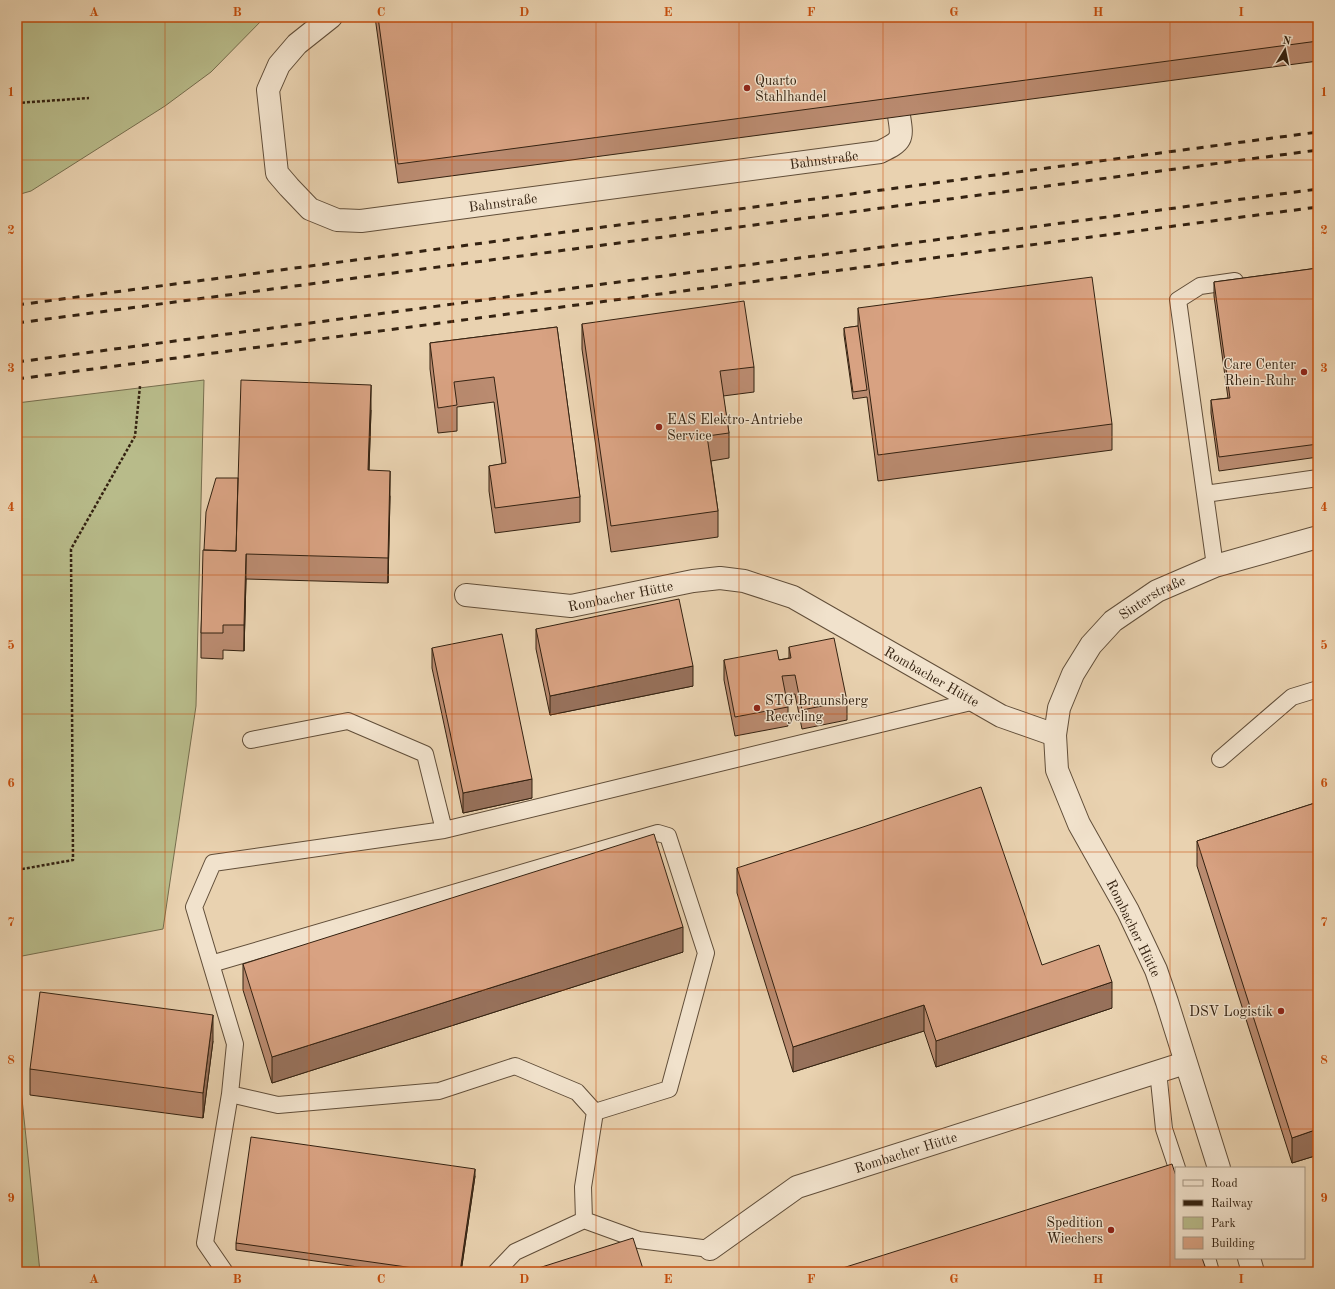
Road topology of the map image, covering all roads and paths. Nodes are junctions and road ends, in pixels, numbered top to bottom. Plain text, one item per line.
1 (331, 17) edge
2 (88, 98) dead end
3 (17, 103) edge
4 (899, 116) edge
5 (1247, 280) edge
6 (140, 386) dead end
7 (1318, 478) edge
8 (1205, 494) junction
9 (1318, 537) edge
10 (1215, 566) junction
11 (466, 595) dead end
12 (1318, 689) edge
13 (975, 701) junction
14 (1055, 735) junction
15 (251, 740) dead end
16 (1220, 759) dead end
17 (444, 830) junction
18 (17, 870) edge
19 (211, 964) junction
20 (1185, 1063) junction
21 (1158, 1071) junction
22 (230, 1094) junction
23 (595, 1112) junction
24 (1177, 1167) edge
25 (1220, 1167) edge
26 (584, 1220) junction
27 (710, 1249) joint
28 (1207, 1259) edge
29 (1248, 1259) edge
30 (225, 1272) edge
31 (496, 1272) edge
32 (1211, 1272) edge
33 (1253, 1272) edge

1 - 4 street, Bahnstraße
2 - 3 path
5 - 8 lane
6 - 18 path
7 - 8 lane
8 - 10 lane
9 - 10 street, Sinterstraße
10 - 14 street, Sinterstraße
11 - 13 street, Rombacher Hütte
12 - 16 lane
13 - 14 street, Rombacher Hütte
13 - 17 lane
14 - 20 street, Rombacher Hütte
15 - 17 lane
17 - 19 lane
19 - 22 lane
19 - 23 lane
20 - 21 street, Rombacher Hütte
20 - 25 street, Rombacher Hütte
21 - 24 lane
21 - 27 street, Rombacher Hütte
22 - 23 lane
22 - 30 lane
23 - 26 lane
26 - 27 lane
26 - 31 lane
28 - 32 lane
29 - 33 street

